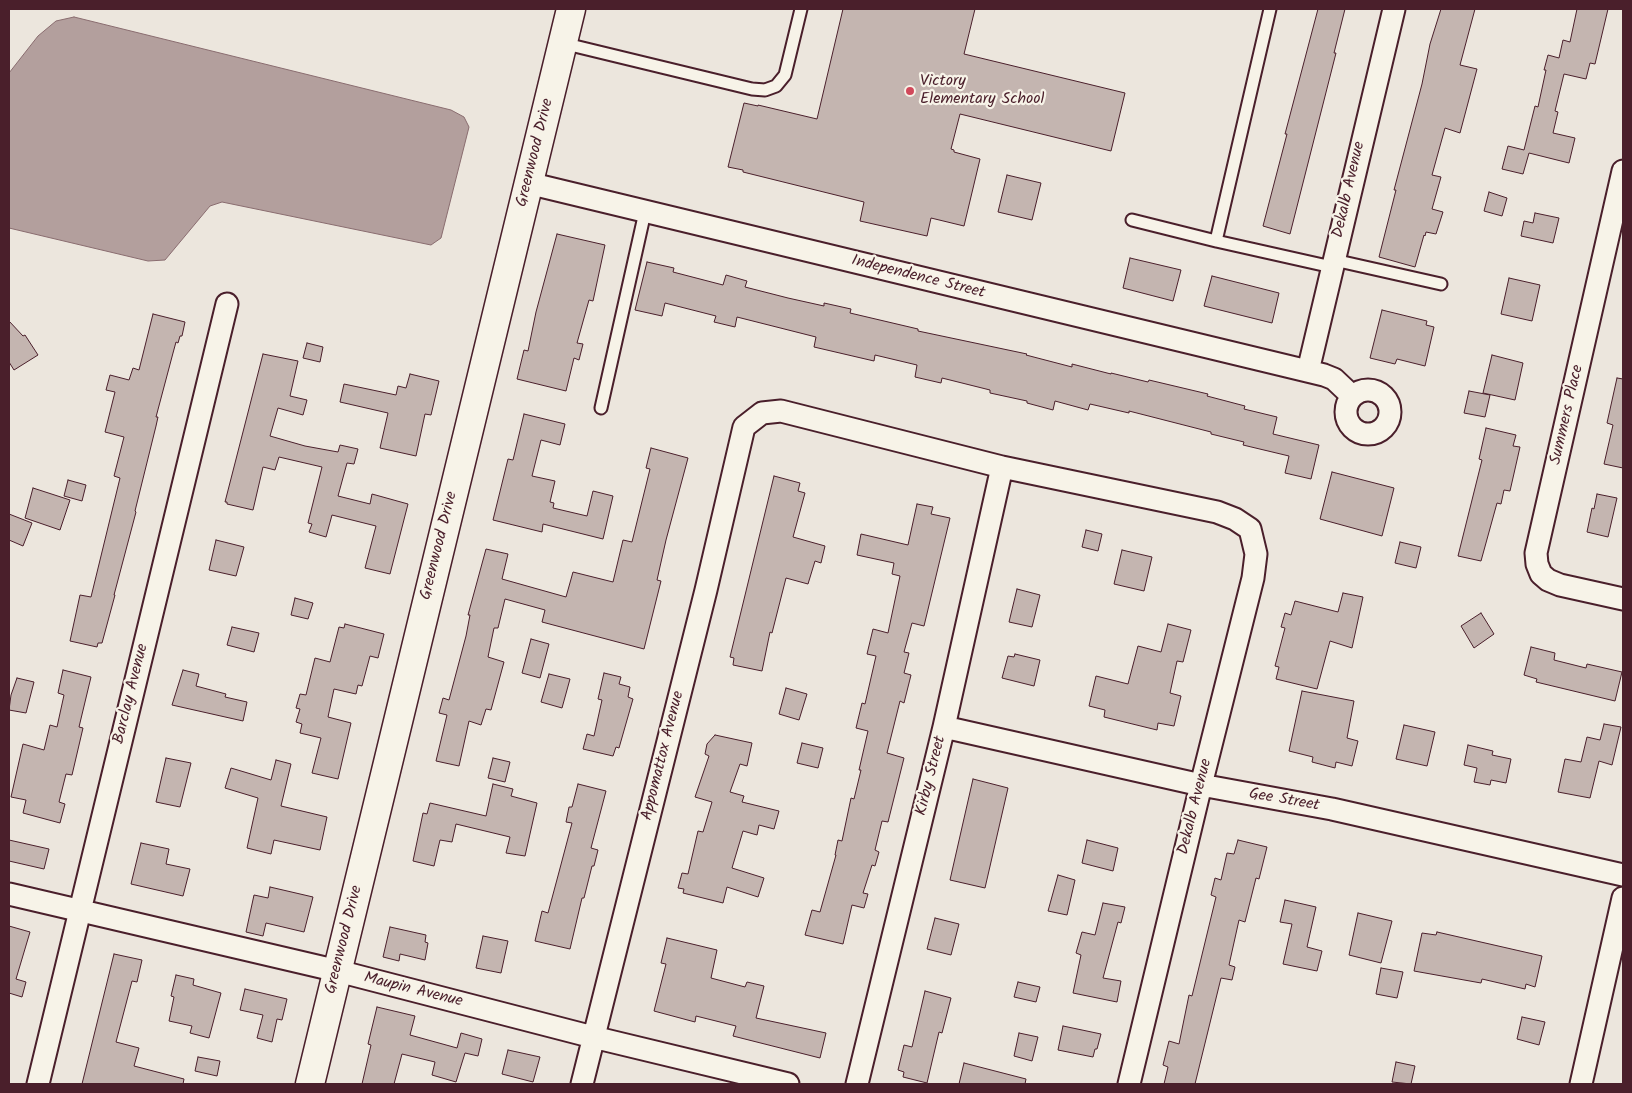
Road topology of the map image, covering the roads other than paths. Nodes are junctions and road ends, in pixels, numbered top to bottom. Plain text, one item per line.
1 (571, 9) edge
2 (800, 9) edge
3 (1270, 9) edge
4 (1394, 9) edge
5 (562, 43) junction
6 (1623, 171) edge
7 (528, 184) junction
8 (645, 212) junction
9 (1132, 220) dead end
10 (1216, 241) junction
11 (1333, 263) junction
12 (1441, 284) dead end
13 (227, 304) dead end
14 (1308, 371) junction
15 (1352, 396) dead end
16 (601, 408) dead end
17 (1002, 466) junction
18 (1623, 599) edge
19 (944, 727) junction
20 (1200, 785) junction
21 (1623, 875) edge
22 (9, 894) edge
23 (1623, 898) edge
24 (80, 910) junction
25 (338, 971) junction
26 (593, 1037) junction
27 (38, 1084) edge
28 (310, 1084) edge
29 (582, 1084) edge
30 (788, 1084) edge
31 (857, 1084) edge
32 (1129, 1084) edge
33 (1581, 1084) edge

1 - 5 street, Greenwood Drive
2 - 5 lane
3 - 10 lane
4 - 11 street, Dekalb Avenue
5 - 7 street, Greenwood Drive
6 - 18 street, Summers Place
7 - 8 street, Independence Street
7 - 25 street, Greenwood Drive
8 - 14 street, Independence Street
8 - 16 lane
9 - 10 lane
10 - 11 lane
11 - 12 lane
11 - 14 street, Dekalb Avenue
13 - 24 street, Barclay Avenue
14 - 15 street, Independence Street
17 - 19 street, Kirby Street
17 - 20 street, Dekalb Avenue
17 - 26 street, Appomattox Avenue
19 - 20 street, Gee Street
19 - 31 street, Kirby Street
20 - 21 street, Gee Street
20 - 32 street, Dekalb Avenue
22 - 24 street, Maupin Avenue
23 - 33 street
24 - 25 street, Maupin Avenue
24 - 27 street, Barclay Avenue
25 - 26 street, Maupin Avenue
25 - 28 street, Greenwood Drive
26 - 29 street, Appomattox Avenue
26 - 30 street, Maupin Avenue

